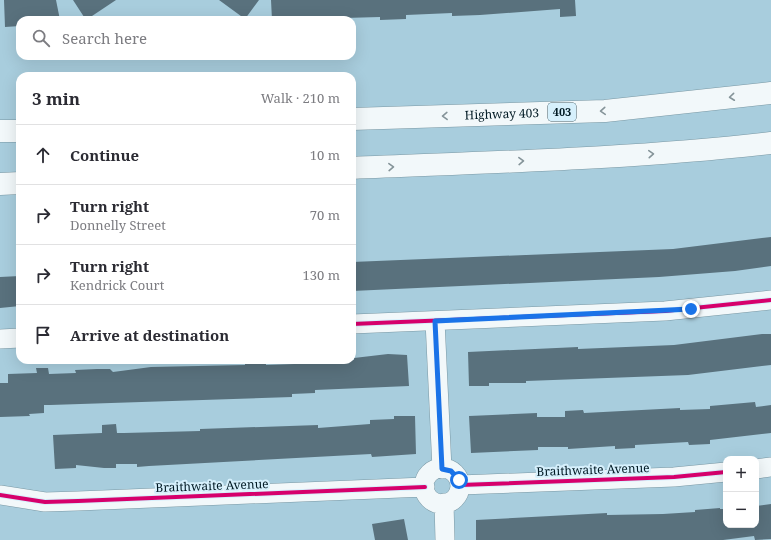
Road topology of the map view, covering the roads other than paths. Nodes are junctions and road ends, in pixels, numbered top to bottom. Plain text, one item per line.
1 (771, 93) edge
2 (356, 120) edge
3 (0, 131) edge
4 (16, 131) edge
5 (771, 142) edge
6 (356, 168) edge
7 (16, 183) edge
8 (0, 184) edge
9 (771, 300) edge
10 (435, 321) junction
11 (356, 324) edge
12 (16, 338) edge
13 (0, 339) edge
14 (771, 467) edge
15 (442, 469) junction
16 (759, 469) edge
17 (723, 472) edge
18 (460, 485) junction
19 (424, 488) junction
20 (0, 495) edge
21 (444, 503) junction
22 (445, 540) edge

1 -> 2 highway, Highway 403 / 403
3 - 4 highway
6 -> 5 highway
7 - 8 highway
9 - 10 street
10 - 11 street
10 - 15 street
12 - 13 street
14 - 16 street
15 - 18 street
15 - 19 street
17 - 18 street, Braithwaite Avenue
18 - 21 street
19 - 20 street, Braithwaite Avenue
19 - 21 street
21 - 22 street

